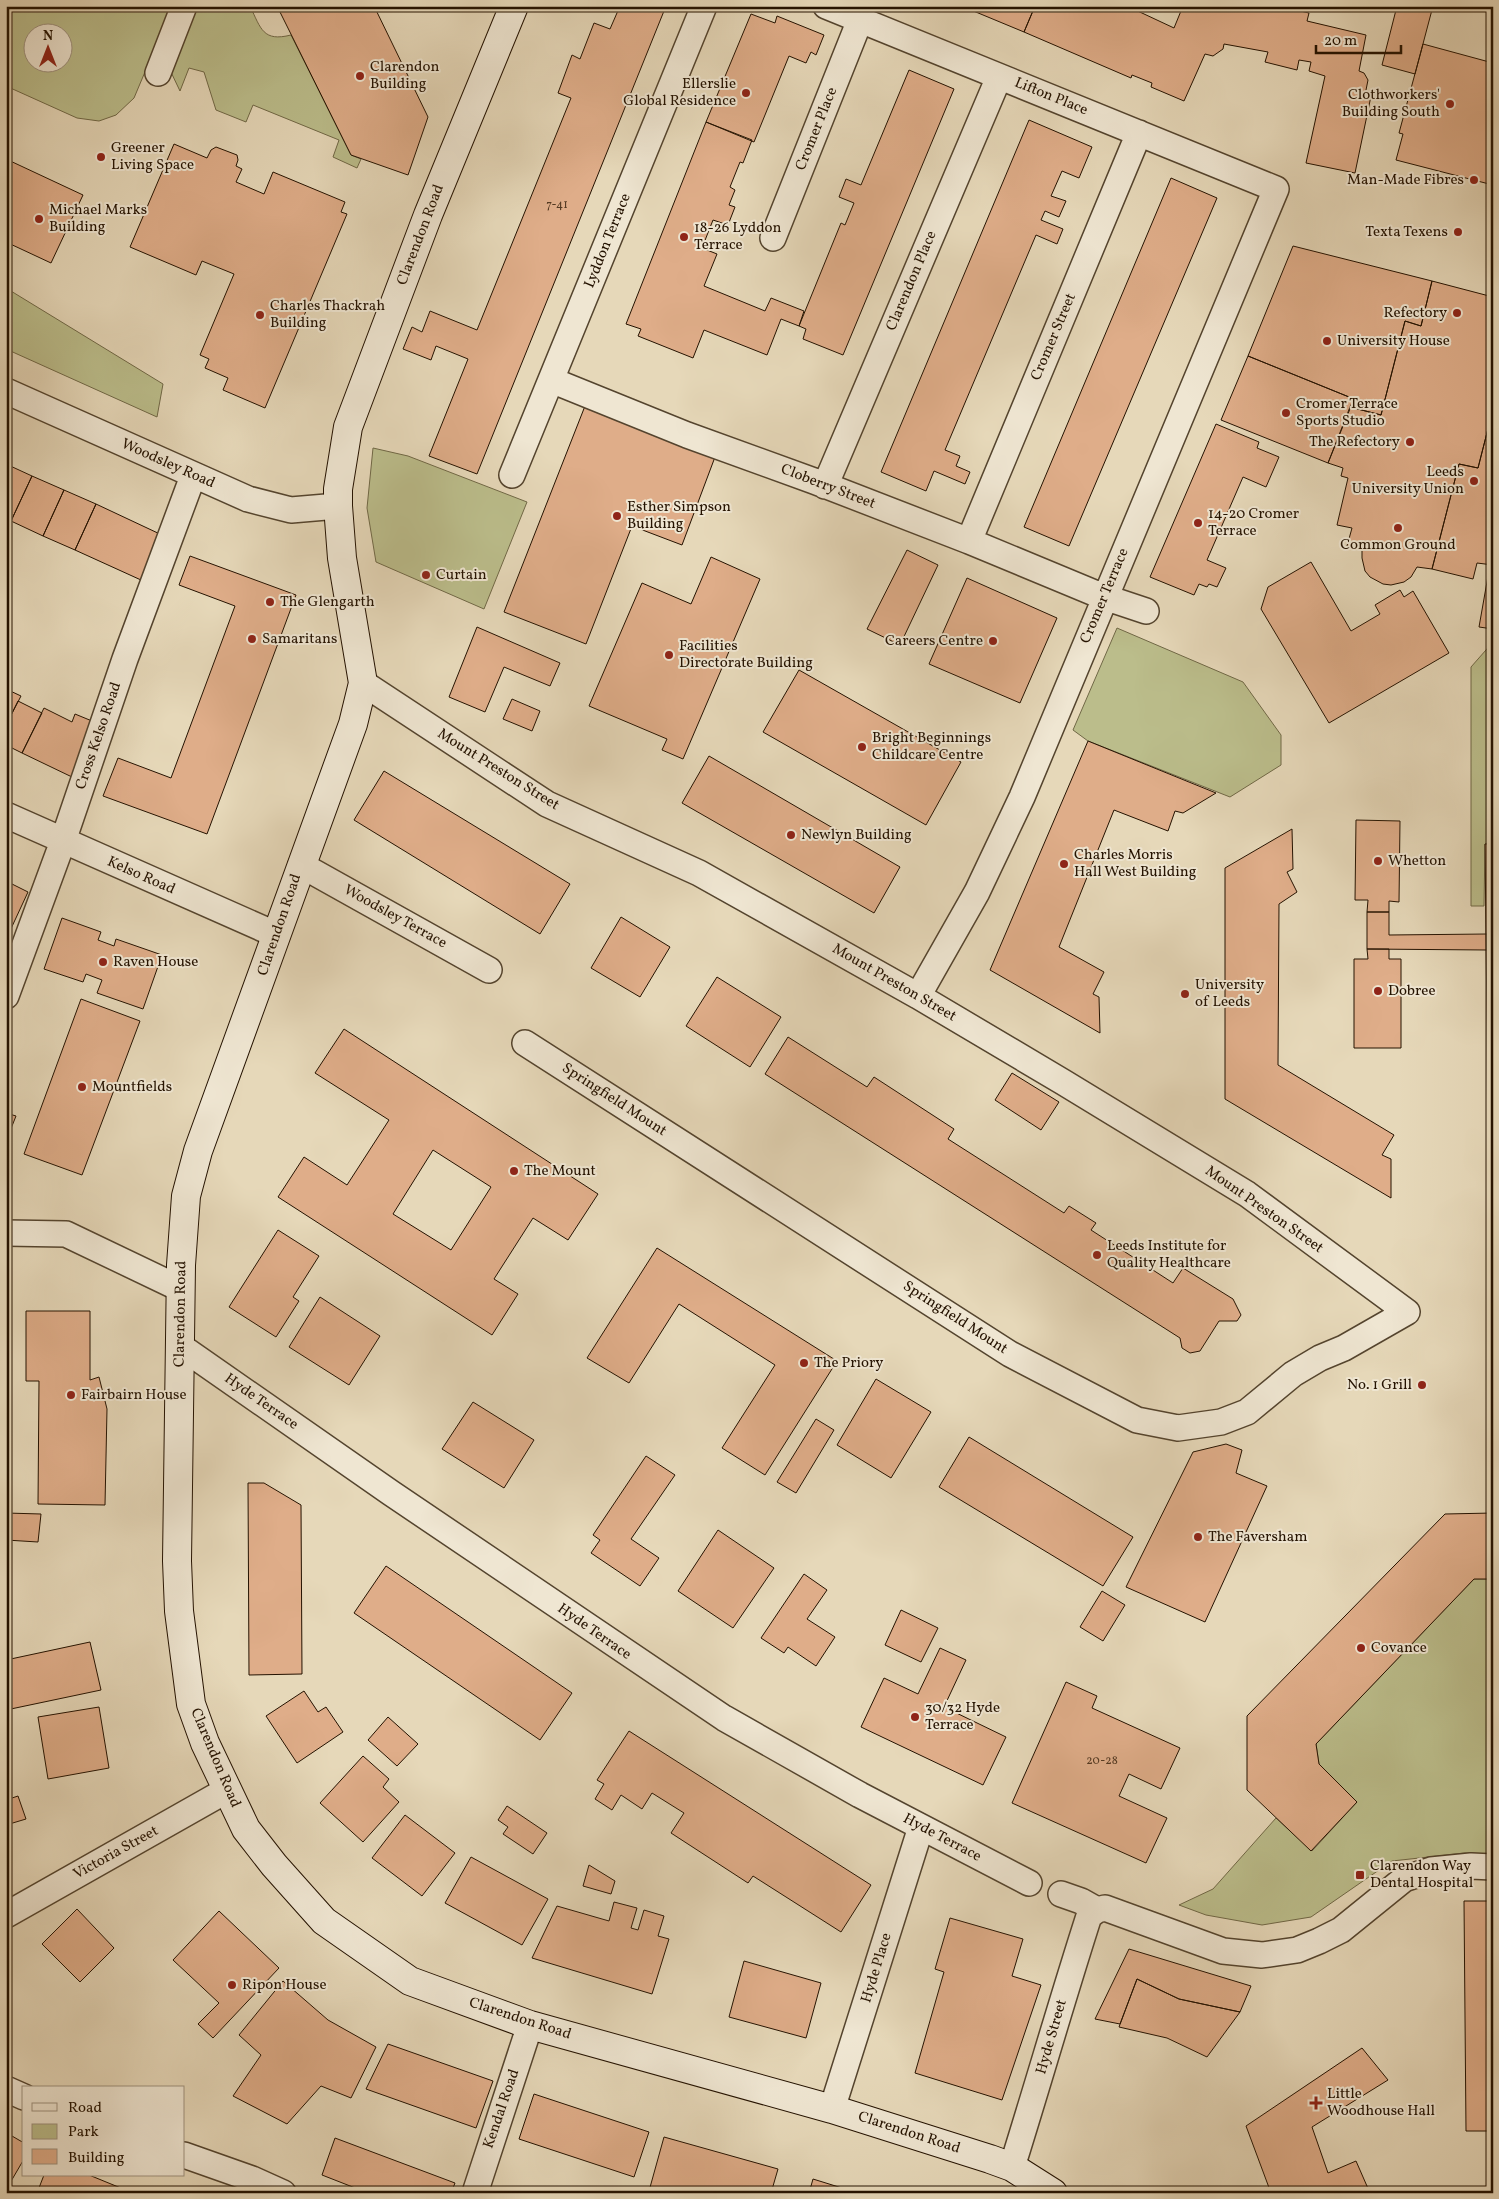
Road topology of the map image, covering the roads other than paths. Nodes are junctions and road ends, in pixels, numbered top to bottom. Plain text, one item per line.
1 (184, 6) edge
2 (514, 6) edge
3 (704, 6) edge
4 (826, 6) edge
5 (860, 20) junction
6 (158, 73) dead end
7 (999, 76) junction
8 (1139, 132) junction
9 (1276, 189) joint
10 (773, 238) dead end
11 (551, 380) junction
12 (6, 391) edge
13 (512, 475) dead end
14 (193, 476) junction
15 (825, 486) junction
16 (338, 506) junction
17 (969, 541) junction
18 (1104, 597) junction
19 (1146, 611) dead end
20 (363, 683) junction
21 (6, 815) edge
22 (63, 841) junction
23 (301, 865) junction
24 (277, 935) junction
25 (489, 970) dead end
26 (6, 996) edge
27 (918, 996) junction
28 (525, 1043) dead end
29 (6, 1233) edge
30 (181, 1289) junction
31 (1407, 1312) joint
32 (180, 1346) junction
33 (227, 1790) junction
34 (921, 1827) junction
35 (1493, 1866) edge
36 (1029, 1883) dead end
37 (1061, 1894) dead end
38 (1097, 1910) junction
39 (6, 1915) edge
40 (530, 2025) junction
41 (6, 2089) edge
42 (22, 2096) edge
43 (832, 2109) junction
44 (185, 2154) edge
45 (1012, 2168) junction
46 (283, 2193) edge
47 (475, 2193) edge
48 (1053, 2193) edge

1 - 6 street
2 - 16 street, Clarendon Road
3 - 11 street, Lyddon Terrace
4 - 5 street, Lifton Place
5 - 7 street, Lifton Place
5 - 10 street, Cromer Place
7 - 8 street, Lifton Place
7 - 15 street, Clarendon Place
8 - 9 street, Lifton Place
8 - 17 street, Cromer Street
9 - 18 street, Cromer Terrace
11 - 13 street, Lyddon Terrace
11 - 15 street, Cloberry Street
12 - 14 street, Woodsley Road
14 - 16 street, Woodsley Road
14 - 22 street, Cross Kelso Road
15 - 17 street, Cloberry Street
16 - 20 street, Clarendon Road
17 - 18 street, Cloberry Street
18 - 19 street, Cloberry Street
18 - 27 street, Cromer Terrace
20 - 23 street, Clarendon Road
20 - 27 street, Mount Preston Street
21 - 22 street, Kelso Road
22 - 24 street, Kelso Road
22 - 26 street, Cross Kelso Road
23 - 24 street, Clarendon Road
23 - 25 street, Woodsley Terrace
24 - 30 street, Clarendon Road
27 - 31 street, Mount Preston Street
28 - 31 street, Springfield Mount
29 - 30 street
30 - 32 street, Clarendon Road
32 - 33 street, Clarendon Road
32 - 34 street, Hyde Terrace
33 - 39 street, Victoria Street
33 - 40 street, Clarendon Road
34 - 36 street, Hyde Terrace
34 - 43 street, Hyde Place
35 - 38 street
37 - 38 street
38 - 45 street, Hyde Street
40 - 43 street, Clarendon Road
40 - 47 street, Kendal Road
41 - 42 street
43 - 45 street, Clarendon Road
44 - 46 street
45 - 48 street, Clarendon Road

